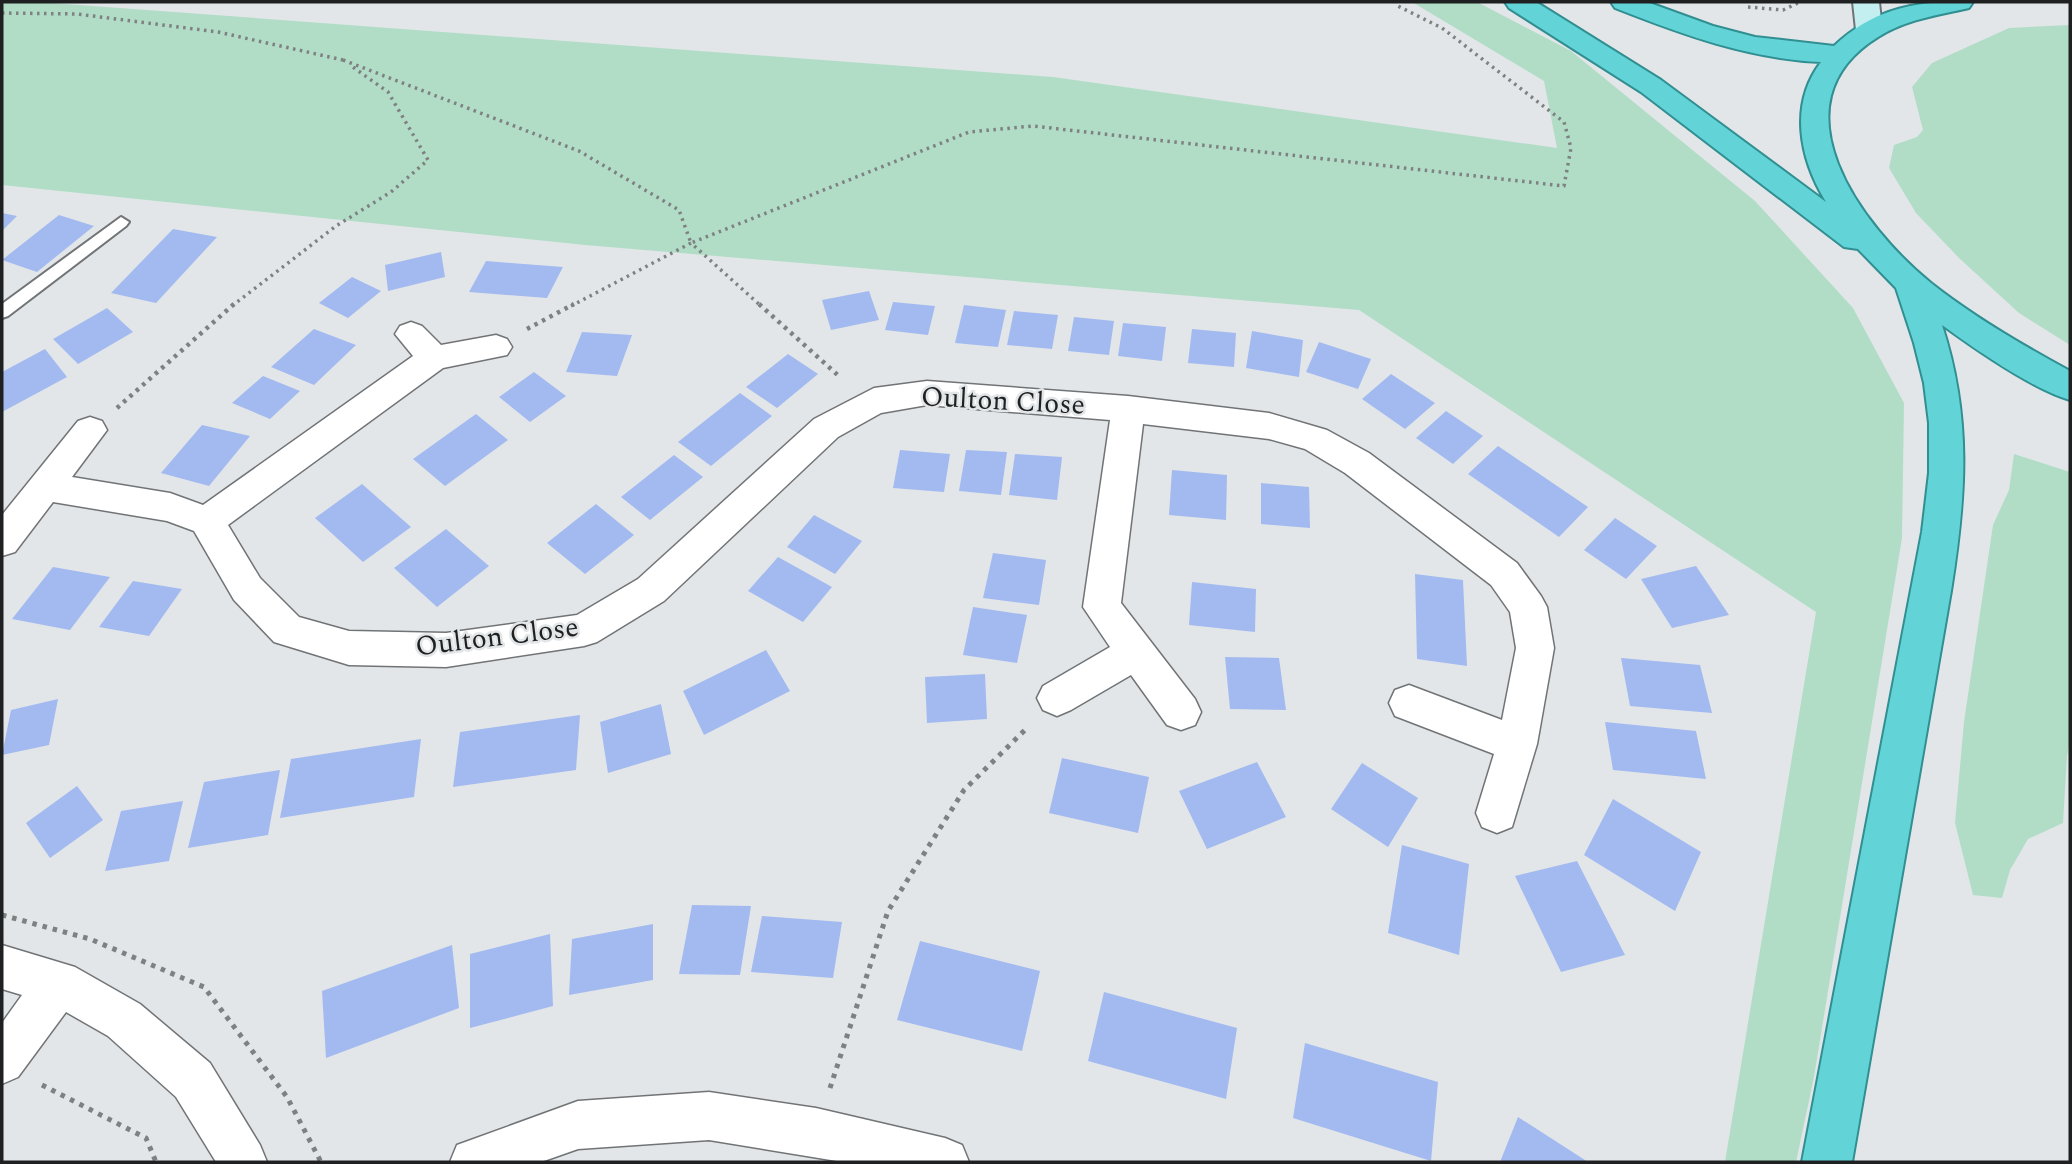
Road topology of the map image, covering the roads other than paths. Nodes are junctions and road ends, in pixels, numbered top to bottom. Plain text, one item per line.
1 (1518, 2) edge
2 (1624, 2) edge
3 (1866, 2) edge
4 (1960, 2) edge
5 (1869, 30) junction
6 (1839, 54) junction
7 (121, 222) dead end
8 (1904, 277) junction
9 (2, 312) edge
10 (411, 334) dead end
11 (496, 348) dead end
12 (434, 358) junction
13 (2070, 387) edge
14 (1128, 409) junction
15 (90, 430) road end
16 (44, 487) junction
17 (207, 521) junction
18 (2, 541) edge
19 (1136, 652) junction
20 (1057, 698) road end
21 (1409, 703) dead end
22 (1181, 712) dead end
23 (1517, 744) junction
24 (1497, 813) dead end
25 (2, 967) edge
26 (58, 983) junction
27 (18, 1071) edge
28 (243, 1162) edge
29 (474, 1162) edge
30 (945, 1162) edge
31 (1827, 1162) edge

1 - 8 highway
2 - 6 highway
3 - 5 main road
4 - 5 highway
5 - 6 highway
6 - 8 highway
7 - 9 lane
8 - 13 highway
8 - 31 highway
10 - 12 street
11 - 12 street
12 - 17 street
14 - 17 street, Oulton Close
14 - 19 street
14 - 23 street, Oulton Close
15 - 16 street
16 - 17 street
16 - 18 street
19 - 20 street
19 - 22 street
21 - 23 street
23 - 24 street, Oulton Close
25 - 26 street
26 - 27 street
26 - 28 street
29 - 30 street

